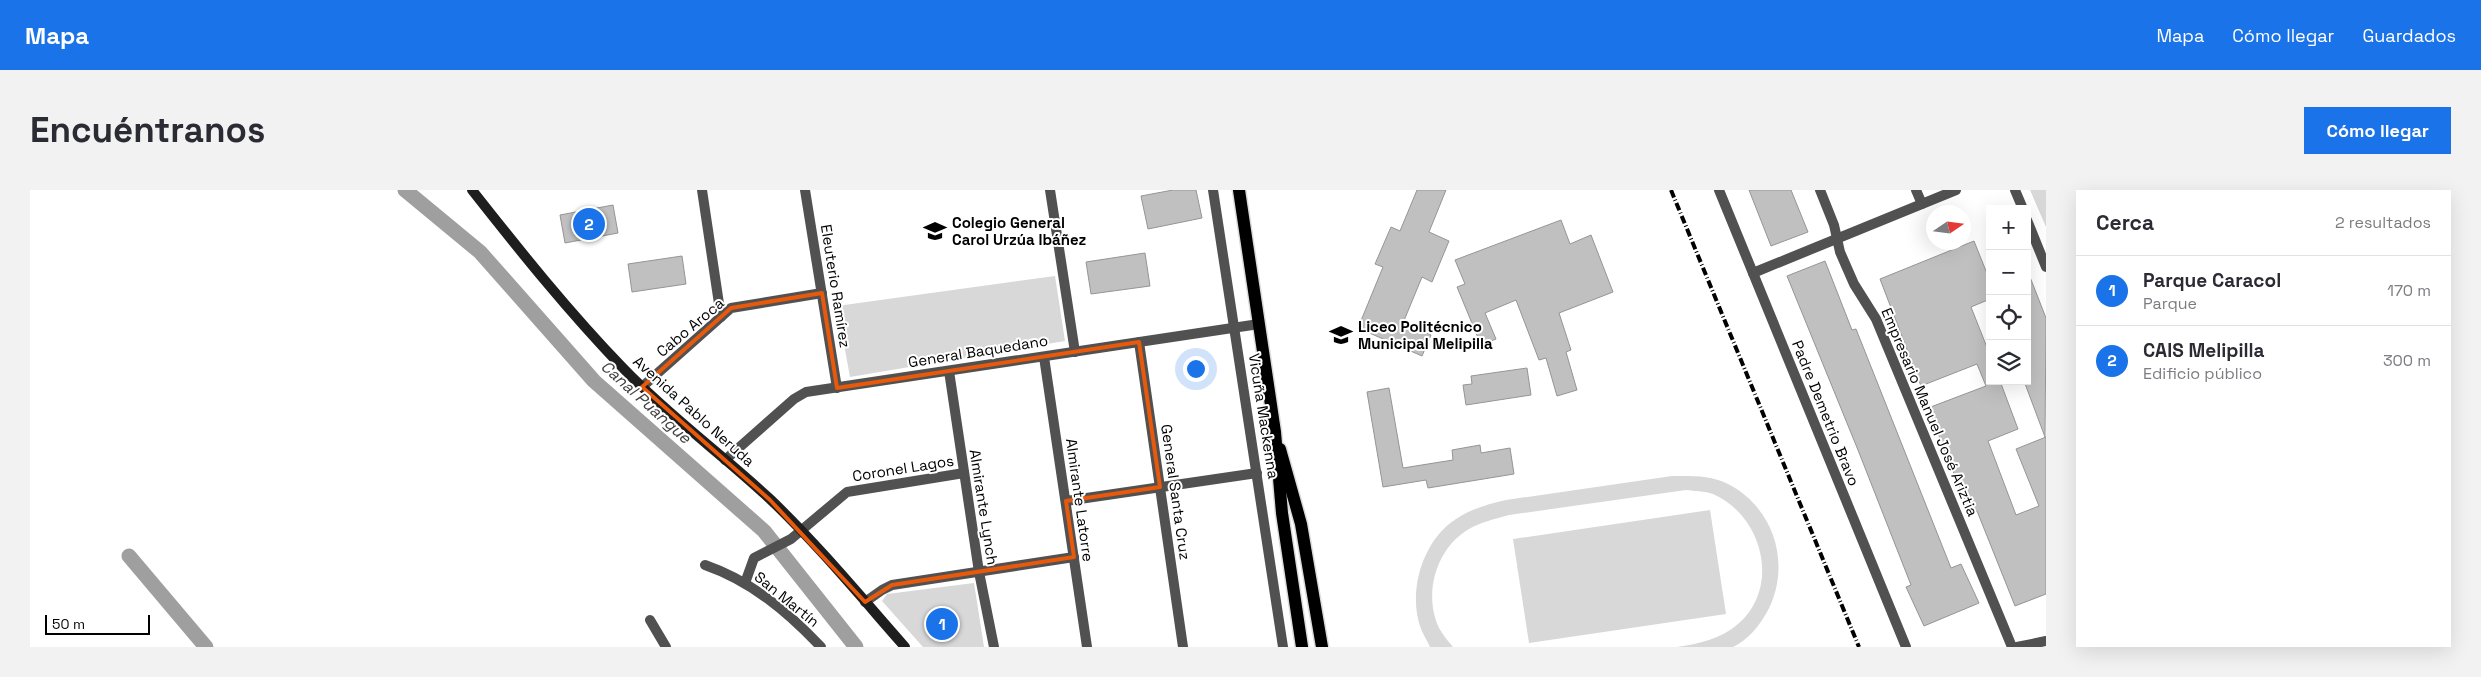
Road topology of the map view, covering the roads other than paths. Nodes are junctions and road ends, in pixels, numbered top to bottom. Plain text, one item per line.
1 (472, 190) edge
2 (702, 190) edge
3 (805, 190) edge
4 (1050, 190) edge
5 (1213, 190) edge
6 (1239, 190) edge
7 (1719, 190) edge
8 (1820, 190) edge
9 (1916, 190) edge
10 (1956, 190) edge
11 (2015, 190) edge
12 (1922, 204) junction
13 (2021, 205) edge
14 (2031, 230) edge
15 (1838, 239) junction
16 (2046, 267) edge
17 (1753, 273) junction
18 (822, 293) junction
19 (721, 317) junction
20 (1259, 324) junction
21 (1234, 328) junction
22 (1139, 342) junction
23 (1075, 352) junction
24 (1044, 356) junction
25 (949, 371) junction
26 (642, 388) junction
27 (838, 388) junction
28 (1275, 432) junction
29 (725, 460) junction
30 (964, 473) junction
31 (1256, 473) junction
32 (1160, 487) junction
33 (1066, 501) junction
34 (801, 531) junction
35 (1074, 557) junction
36 (705, 565) dead end
37 (979, 572) junction
38 (747, 578) junction
39 (865, 602) junction
40 (650, 620) dead end
41 (2046, 641) edge
42 (666, 647) edge
43 (820, 647) edge
44 (905, 647) edge
45 (994, 647) edge
46 (1087, 647) edge
47 (1183, 647) edge
48 (1283, 647) edge
49 (1302, 647) edge
50 (1322, 647) edge
51 (1906, 647) edge
52 (2012, 647) edge
53 (2017, 647) edge

1 - 26 main road, Avenida Pablo Neruda
2 - 19 street
3 - 18 street, Eleuterio Ramírez
4 - 23 street
5 - 21 street, Vicuña Mackenna
6 - 20 main road, Vicuña Mackenna
7 - 17 street, Padre Demetrio Bravo
8 - 15 street, Empresario Manuel José Ariztia
9 - 12 street
10 - 12 street
11 - 13 street
12 - 15 street
14 - 16 street
15 - 17 street
15 - 52 street, Empresario Manuel José Ariztia
17 - 51 street, Padre Demetrio Bravo
18 - 19 street, Cabo Aroca
18 - 27 street, Eleuterio Ramírez
19 - 26 street, Cabo Aroca
20 - 21 street, General Baquedano
20 - 28 main road, Vicuña Mackenna
21 - 22 street, General Baquedano
21 - 31 street, Vicuña Mackenna
22 - 23 street, General Baquedano
22 - 32 street, General Santa Cruz
23 - 24 street, General Baquedano
24 - 25 street, General Baquedano
24 - 33 street, Almirante Latorre
25 - 27 street, General Baquedano
25 - 30 street, Almirante Lynch
26 - 29 main road, Avenida Pablo Neruda
27 - 29 street, General Baquedano
28 - 49 main road, Vicuña Mackenna
28 - 50 main road, Vicuña Mackenna
29 - 34 main road, Avenida Pablo Neruda
30 - 34 street, Coronel Lagos
30 - 37 street, Almirante Lynch
31 - 32 street
31 - 48 street, Vicuña Mackenna
32 - 33 street
32 - 47 street, General Santa Cruz
33 - 35 street, Almirante Latorre
34 - 38 street, Coronel Lagos
34 - 39 main road, Avenida Pablo Neruda
35 - 37 street
35 - 46 street, Almirante Latorre
36 - 38 street, San Martín
37 - 39 street
37 - 45 street, Almirante Lynch
38 - 43 street, San Martín
39 - 44 main road, Avenida Pablo Neruda
40 - 42 street
41 - 53 street

